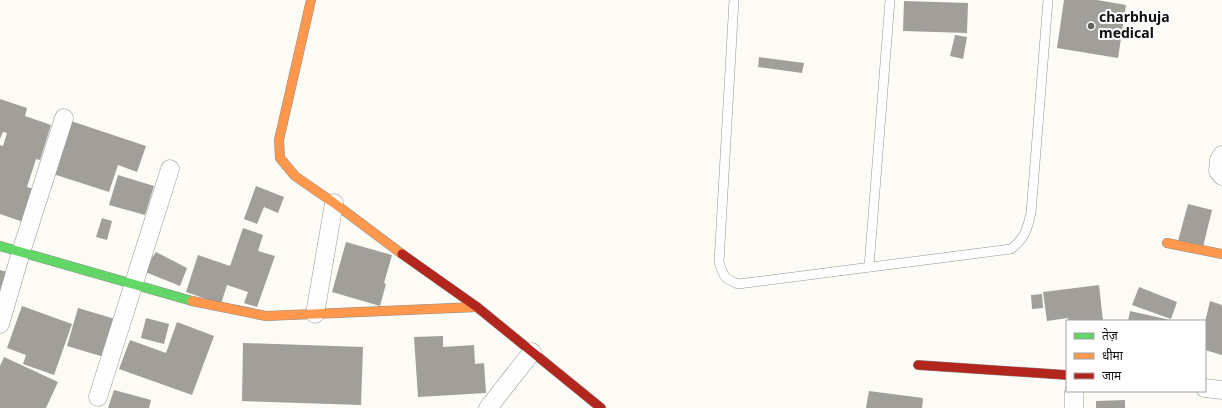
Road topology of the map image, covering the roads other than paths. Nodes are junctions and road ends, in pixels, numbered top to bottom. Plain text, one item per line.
1 (311, 0) edge
2 (734, 0) edge
3 (890, 0) edge
4 (1048, 0) edge
5 (64, 118) dead end
6 (1222, 154) edge
7 (170, 169) dead end
8 (1222, 176) edge
9 (334, 203) junction
10 (1167, 243) dead end
11 (0, 246) edge
12 (21, 252) junction
13 (1222, 254) edge
14 (869, 267) junction
15 (134, 284) junction
16 (477, 307) junction
17 (315, 314) junction
18 (0, 324) edge
19 (532, 352) junction
20 (918, 366) dead end
21 (1066, 375) edge
22 (1206, 388) edge
23 (1222, 390) edge
24 (1074, 392) edge
25 (98, 397) dead end
26 (488, 408) edge
27 (601, 408) edge
28 (1074, 408) edge

1 - 9 street
2 - 14 lane
3 - 14 lane
4 - 14 lane
5 - 12 street
6 - 8 street
7 - 15 street
9 - 16 street
9 - 17 street
10 - 13 street
11 - 12 street
12 - 15 street
12 - 18 street
15 - 17 street
15 - 25 street
16 - 17 street
16 - 19 street
19 - 26 street
19 - 27 street
20 - 21 street
22 - 23 street
24 - 28 street

